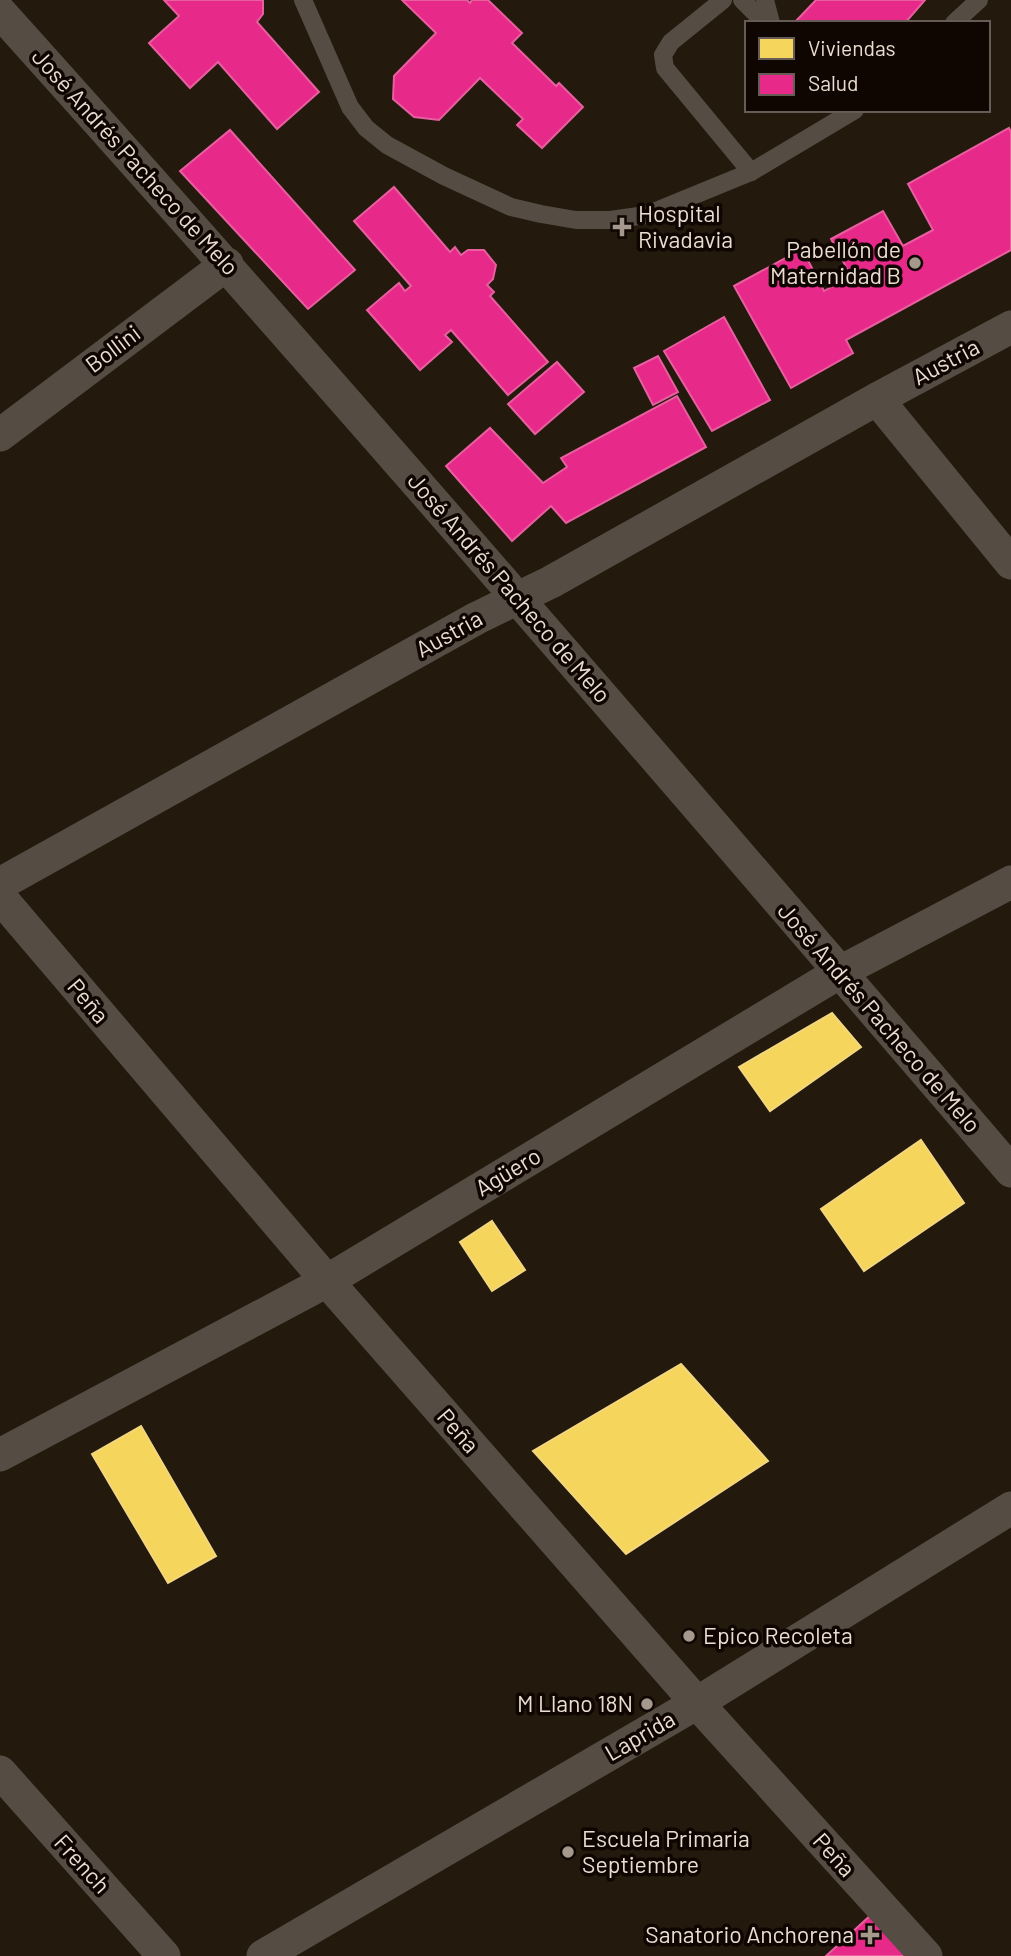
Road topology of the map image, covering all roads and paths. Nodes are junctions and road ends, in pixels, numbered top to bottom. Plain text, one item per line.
1 (303, 0) edge
2 (723, 0) edge
3 (742, 0) edge
4 (765, 0) edge
5 (979, 0) edge
6 (0, 12) edge
7 (763, 21) edge
8 (770, 21) edge
9 (956, 21) edge
10 (852, 112) edge
11 (751, 172) junction
12 (227, 264) junction
13 (1011, 327) edge
14 (877, 399) junction
15 (0, 435) edge
16 (1011, 563) edge
17 (517, 598) junction
18 (1011, 882) edge
19 (0, 884) edge
20 (0, 897) edge
21 (840, 972) junction
22 (1011, 1171) edge
23 (327, 1281) junction
24 (0, 1455) edge
25 (1011, 1508) edge
26 (697, 1703) junction
27 (0, 1772) edge
28 (164, 1956) edge
29 (263, 1956) edge
30 (926, 1956) edge

1 - 11 lane
2 - 11 lane
3 - 7 lane
4 - 8 lane
5 - 9 lane
6 - 12 street, José Andrés Pacheco de Melo
10 - 11 lane
12 - 15 street, Bollini
12 - 17 street, José Andrés Pacheco de Melo
13 - 14 street, Austria
14 - 16 street
14 - 17 street, Austria
17 - 19 street, Austria
17 - 21 street, José Andrés Pacheco de Melo
18 - 21 street, Agüero
20 - 23 street, Peña
21 - 22 street, José Andrés Pacheco de Melo
21 - 23 street, Agüero
23 - 24 street, Agüero
23 - 26 street, Peña
25 - 26 street, Laprida
26 - 29 street, Laprida
26 - 30 street, Peña
27 - 28 street, French

